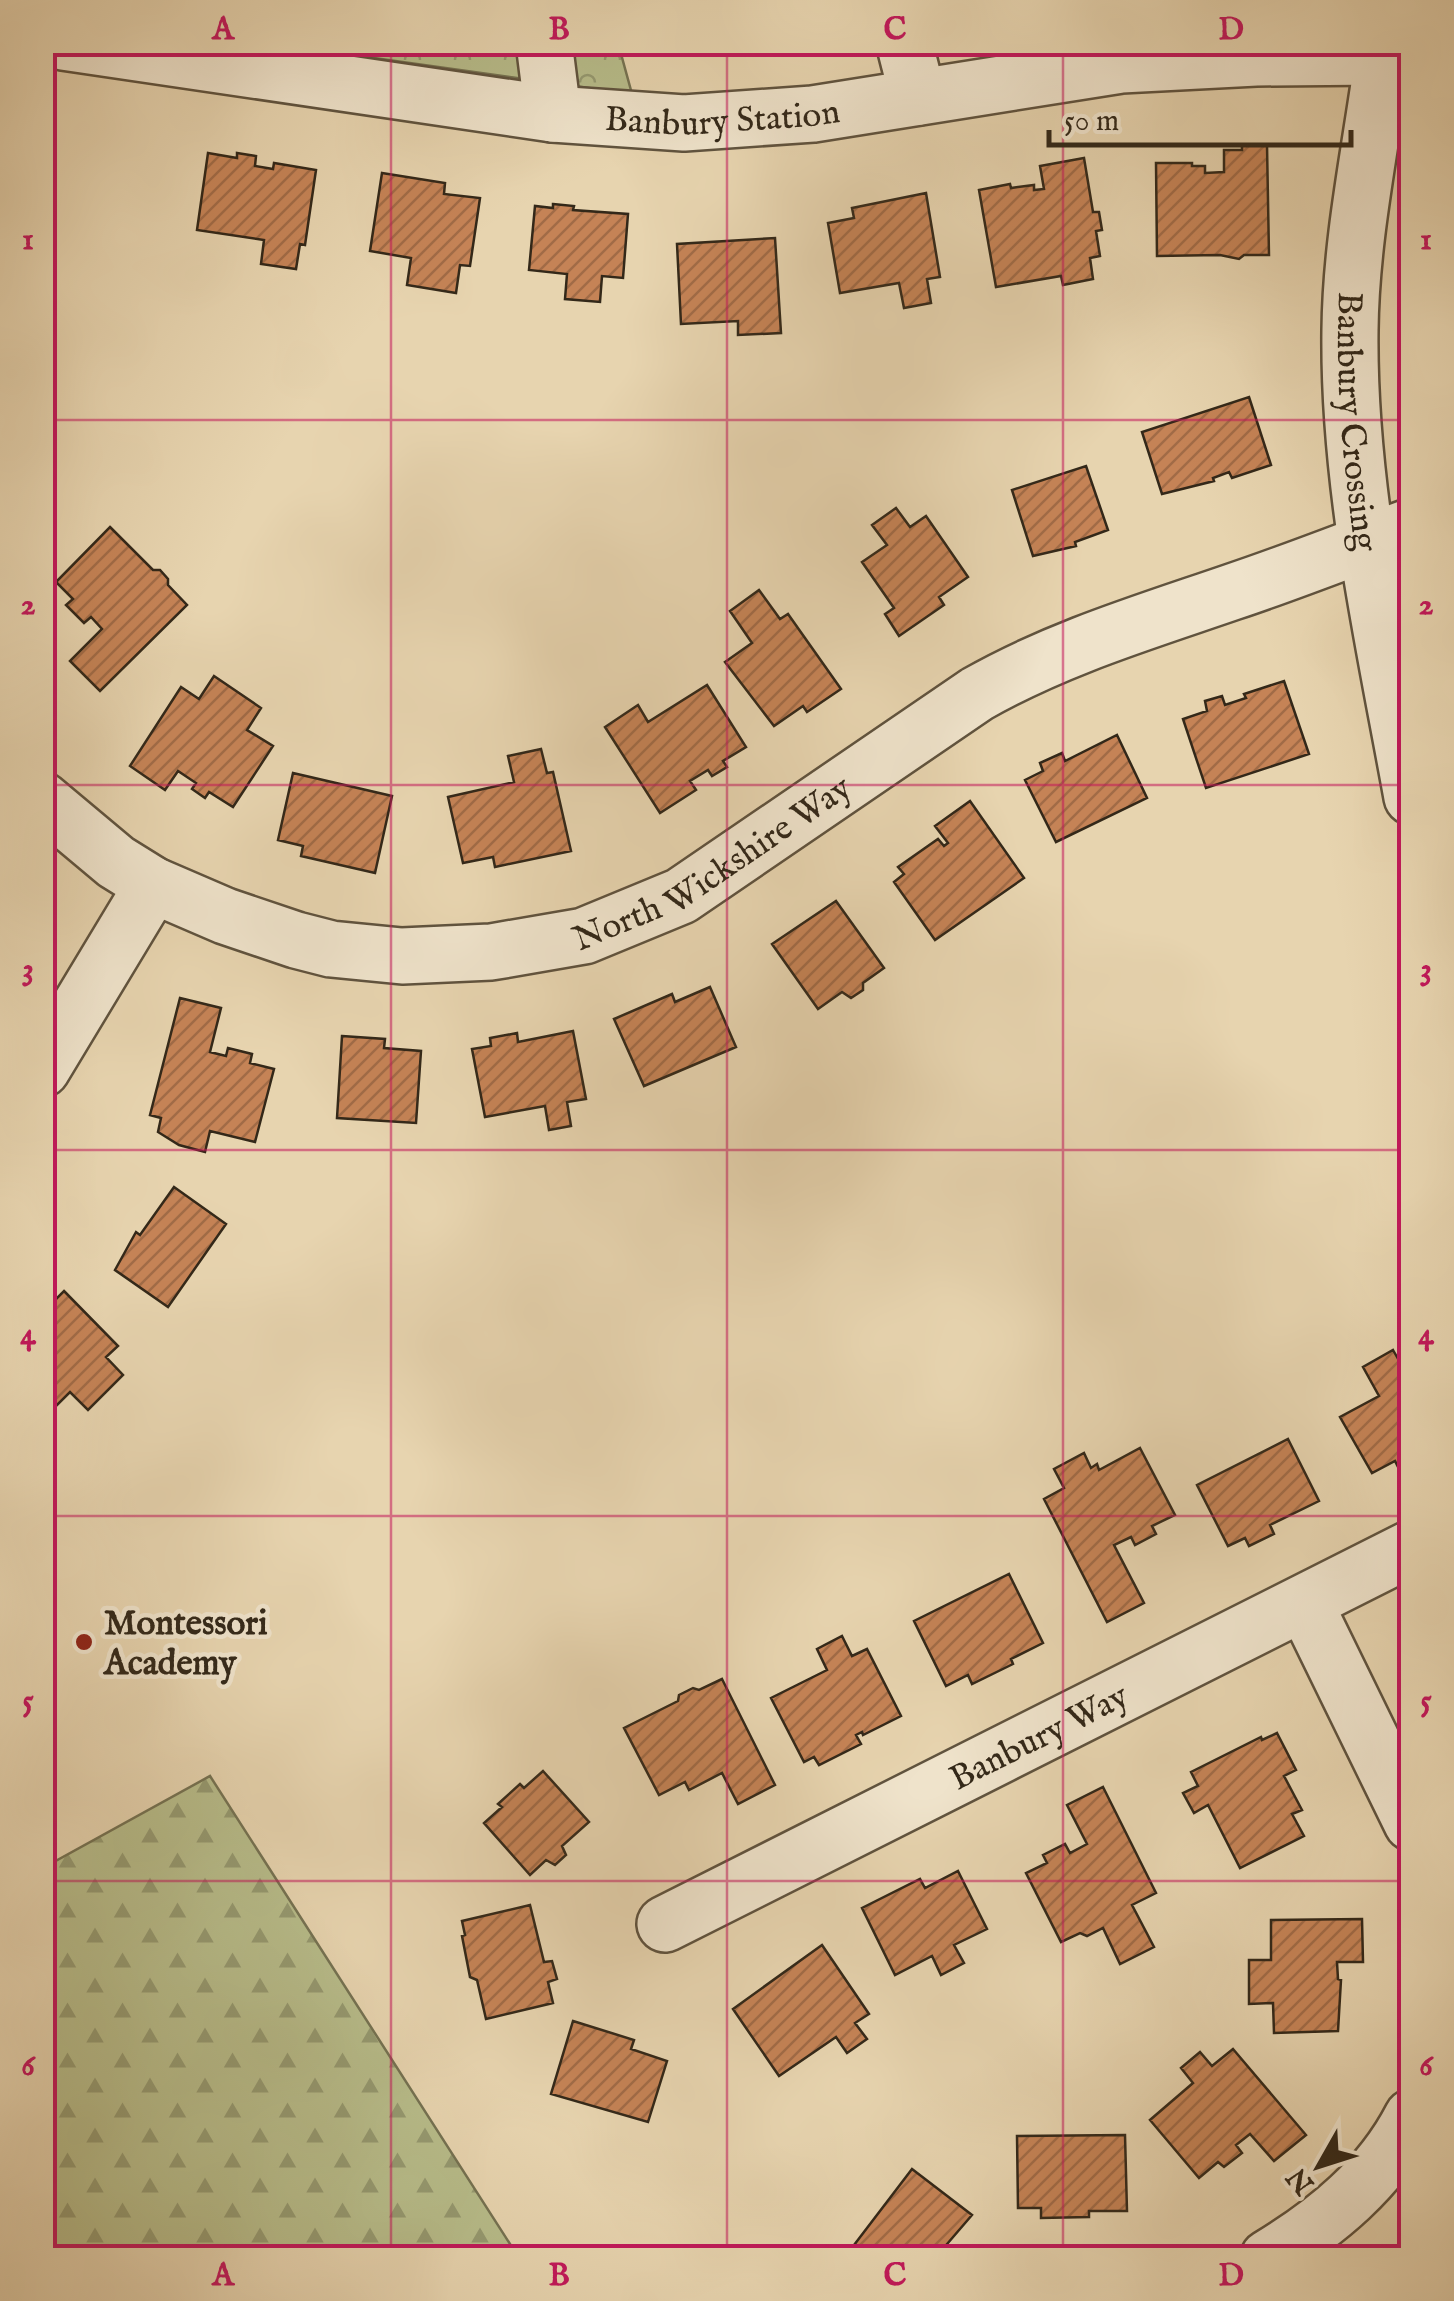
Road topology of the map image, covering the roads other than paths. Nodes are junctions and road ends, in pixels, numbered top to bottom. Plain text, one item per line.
1 (63, 42) edge
2 (544, 42) edge
3 (904, 42) edge
4 (1384, 50) edge
5 (918, 98) junction
6 (553, 114) junction
7 (1388, 534) edge
8 (1412, 797) edge
9 (42, 800) edge
10 (152, 885) junction
11 (42, 1069) edge
12 (1412, 1548) edge
13 (1305, 1604) junction
14 (1412, 1823) edge
15 (665, 1924) dead end
16 (1412, 2118) edge
17 (1268, 2258) edge

1 - 6 street, Banbury Station
2 - 6 street
3 - 5 street
4 - 5 street, Banbury Station
4 - 7 street, Banbury Crossing
5 - 6 street, Banbury Station
7 - 8 street, Banbury Crossing
7 - 10 street, North Wickshire Way
9 - 10 street, North Wickshire Way
10 - 11 street
12 - 13 street, Banbury Way
13 - 14 street
13 - 15 street, Banbury Way
16 - 17 street

